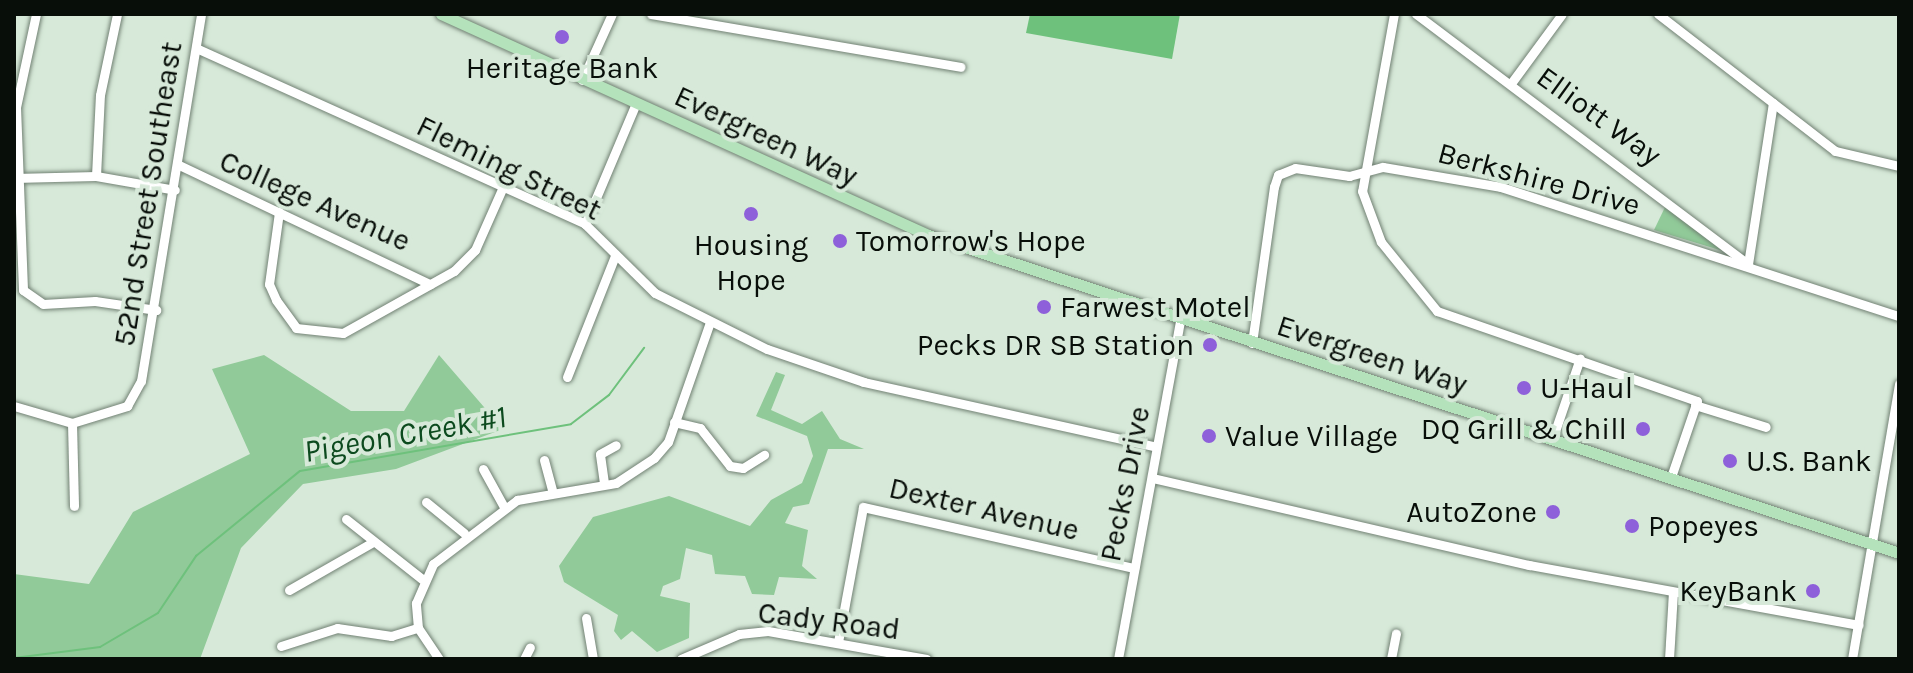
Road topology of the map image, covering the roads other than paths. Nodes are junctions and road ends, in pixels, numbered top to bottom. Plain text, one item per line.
1 (36, 14) edge
2 (117, 14) edge
3 (201, 14) edge
4 (441, 14) edge
5 (612, 14) edge
6 (651, 14) edge
7 (1394, 14) edge
8 (1416, 14) edge
9 (1562, 14) edge
10 (1658, 14) edge
11 (196, 48) junction
12 (960, 67) dead end
13 (582, 80) junction
14 (1512, 82) junction
15 (636, 103) junction
16 (1773, 103) junction
17 (179, 165) junction
18 (1899, 166) edge
19 (1367, 173) junction
20 (96, 176) junction
21 (15, 178) edge
22 (502, 189) junction
23 (175, 190) junction
24 (279, 212) junction
25 (585, 224) junction
26 (615, 256) junction
27 (1748, 264) junction
28 (430, 284) junction
29 (156, 310) junction
30 (1899, 316) edge
31 (1181, 317) junction
32 (710, 322) junction
33 (1252, 343) junction
34 (1580, 358) junction
35 (567, 377) dead end
36 (1899, 384) edge
37 (1695, 405) junction
38 (14, 406) edge
39 (674, 422) junction
40 (72, 423) junction
41 (1766, 427) dead end
42 (1896, 429) edge
43 (1553, 437) junction
44 (616, 445) dead end
45 (1156, 447) junction
46 (764, 455) dead end
47 (544, 460) dead end
48 (483, 469) dead end
49 (1671, 477) junction
50 (1152, 478) junction
51 (604, 483) junction
52 (552, 490) junction
53 (426, 502) dead end
54 (74, 506) dead end
55 (504, 507) junction
56 (346, 519) dead end
57 (464, 533) junction
58 (371, 543) junction
59 (1875, 546) junction
60 (1899, 553) edge
61 (1134, 568) junction
62 (422, 579) junction
63 (289, 590) dead end
64 (1673, 592) junction
65 (586, 618) dead end
66 (1859, 625) junction
67 (418, 628) junction
68 (1396, 633) dead end
69 (838, 642) junction
70 (281, 646) dead end
71 (530, 647) dead end
72 (439, 659) edge
73 (524, 659) edge
74 (593, 659) edge
75 (681, 659) edge
76 (927, 659) edge
77 (1118, 659) edge
78 (1391, 659) edge
79 (1669, 659) edge
80 (1852, 659) edge

1 - 21 street
2 - 20 street
3 - 11 street, 52nd Street Southeast
4 - 13 main road, Evergreen Way
5 - 13 street
6 - 12 street
7 - 19 street
8 - 14 street, Elliott Way
9 - 14 street
10 - 16 street
11 - 17 street, 52nd Street Southeast
11 - 22 street, Fleming Street
13 - 15 main road, Evergreen Way
14 - 27 street, Elliott Way
15 - 25 street
15 - 31 main road, Evergreen Way
16 - 18 street
16 - 27 street
17 - 23 street, 52nd Street Southeast
17 - 24 street, College Avenue
19 - 27 street, Berkshire Drive
19 - 33 street, Berkshire Drive
19 - 34 street
20 - 21 street, College Avenue
20 - 23 street, College Avenue
21 - 29 street
22 - 25 street, Fleming Street
22 - 28 street
23 - 29 street, 52nd Street Southeast
24 - 28 street, College Avenue
24 - 28 street
25 - 26 street, Fleming Street
26 - 32 street, Fleming Street
26 - 35 street
27 - 30 street, Berkshire Drive
29 - 40 street, 52nd Street Southeast
31 - 33 main road, Evergreen Way
31 - 45 street, Pecks Drive
32 - 39 street
32 - 45 street, Fleming Street
33 - 43 main road, Evergreen Way
34 - 37 street
34 - 43 street
36 - 42 street
37 - 41 street
37 - 49 street
38 - 40 street
39 - 46 street
39 - 51 street
40 - 54 street
42 - 59 street
43 - 49 main road, Evergreen Way
44 - 51 street
45 - 50 street, Pecks Drive
47 - 52 street
48 - 55 street
49 - 59 main road, Evergreen Way
50 - 61 street, Pecks Drive
50 - 64 street
51 - 52 street
52 - 55 street
53 - 57 street
55 - 57 street
56 - 58 street
57 - 62 street
58 - 62 street
58 - 63 street
59 - 60 main road, Evergreen Way
59 - 66 street
61 - 69 street, Dexter Avenue
61 - 77 street, Pecks Drive
62 - 67 street
64 - 66 street
64 - 79 street
65 - 74 street
66 - 80 street
67 - 70 street
67 - 72 street
68 - 78 street
69 - 75 street, Cady Road
69 - 76 street, Cady Road
71 - 73 street

